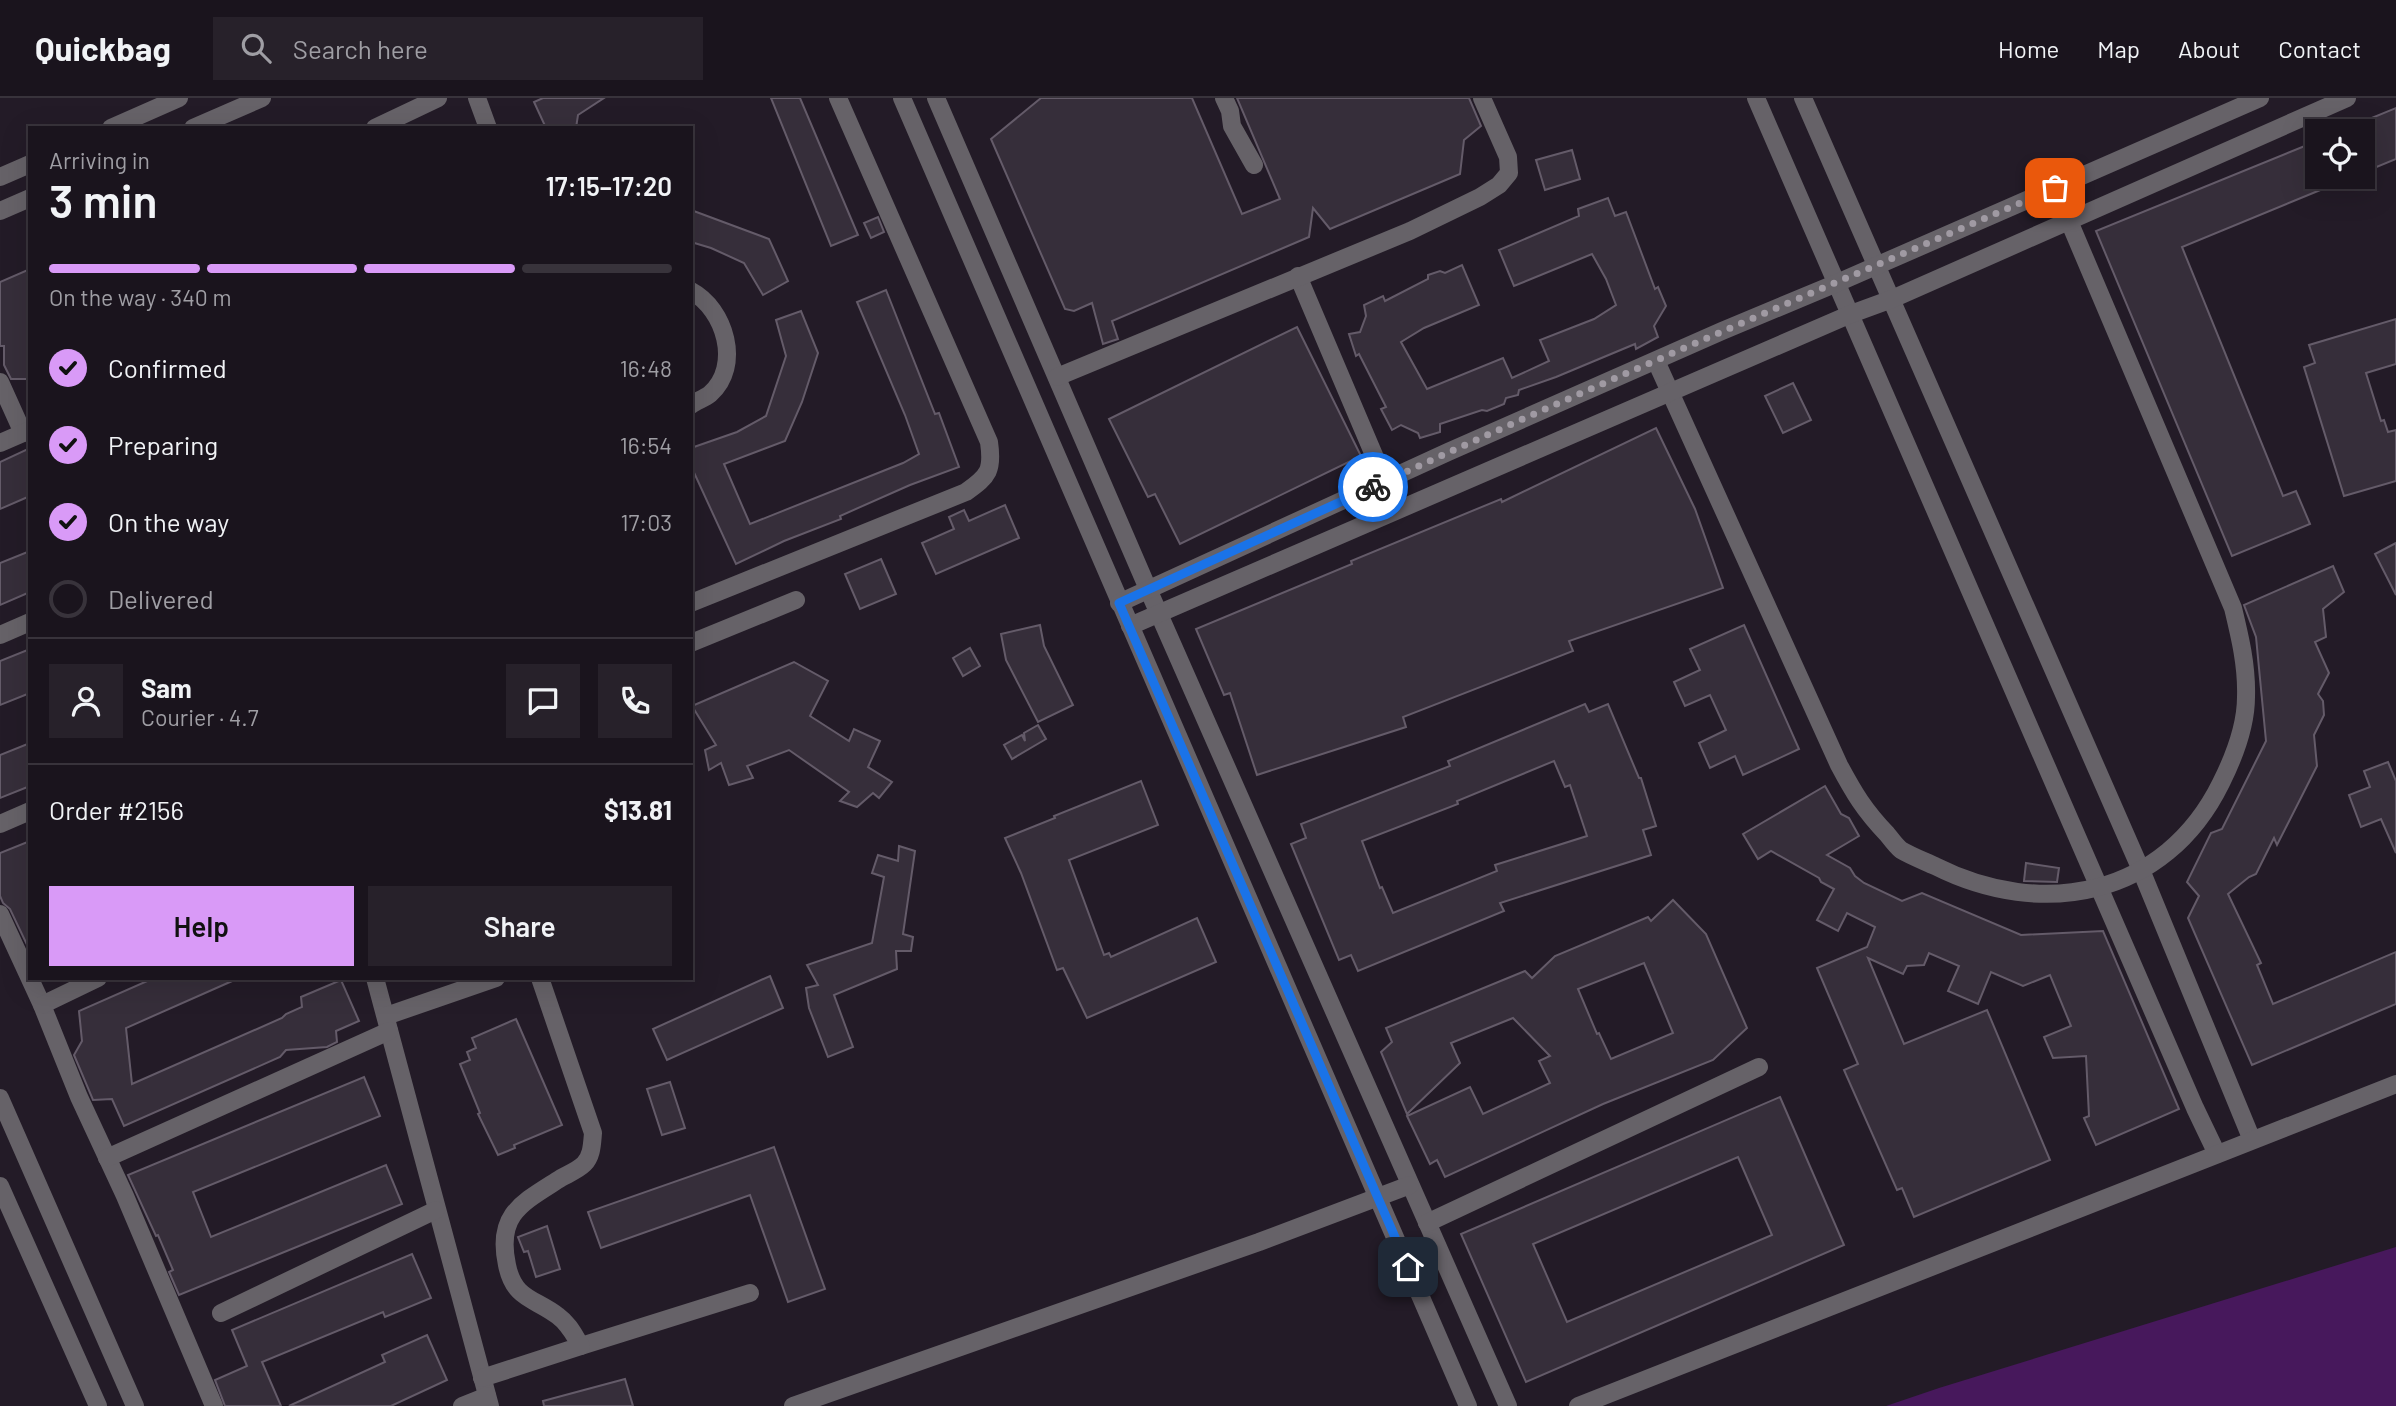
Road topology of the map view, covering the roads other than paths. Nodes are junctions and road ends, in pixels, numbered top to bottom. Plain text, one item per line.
1 (178, 98) edge
2 (262, 98) edge
3 (438, 98) edge
4 (477, 98) edge
5 (838, 98) edge
6 (902, 98) edge
7 (936, 98) edge
8 (1224, 98) edge
9 (1482, 98) edge
10 (1756, 98) edge
11 (1803, 98) edge
12 (2260, 98) edge
13 (2347, 98) edge
14 (115, 126) edge
15 (198, 126) edge
16 (379, 126) edge
17 (487, 126) edge
18 (28, 165) edge
19 (1254, 165) dead end
20 (0, 177) edge
21 (2055, 188) junction
22 (28, 199) edge
23 (0, 211) edge
24 (2068, 220) junction
25 (1877, 265) junction
26 (1298, 276) junction
27 (1837, 284) junction
28 (693, 293) edge
29 (1892, 299) junction
30 (1851, 314) junction
31 (1656, 361) junction
32 (1057, 377) junction
33 (0, 382) edge
34 (1670, 392) junction
35 (693, 404) edge
36 (26, 432) edge
37 (0, 443) edge
38 (1385, 481) junction
39 (1148, 589) junction
40 (694, 596) edge
41 (796, 600) dead end
42 (1119, 603) junction
43 (1159, 614) junction
44 (28, 623) edge
45 (1130, 626) junction
46 (0, 635) edge
47 (693, 642) edge
48 (28, 812) edge
49 (0, 824) edge
50 (2141, 870) junction
51 (2100, 887) junction
52 (0, 914) edge
53 (28, 975) edge
54 (30, 980) edge
55 (94, 980) edge
56 (376, 980) edge
57 (491, 980) edge
58 (541, 980) edge
59 (42, 1005) junction
60 (388, 1024) junction
61 (1759, 1067) dead end
62 (2396, 1084) edge
63 (0, 1098) edge
64 (2252, 1140) junction
65 (2217, 1154) junction
66 (107, 1158) junction
67 (1410, 1185) junction
68 (0, 1186) edge
69 (1378, 1198) junction
70 (436, 1210) junction
71 (1427, 1223) junction
72 (750, 1293) dead end
73 (221, 1313) dead end
74 (581, 1346) junction
75 (487, 1393) edge
76 (99, 1406) edge
77 (135, 1406) edge
78 (214, 1406) edge
79 (462, 1406) edge
80 (793, 1406) edge
81 (1468, 1406) edge
82 (1508, 1406) edge
83 (1578, 1406) edge

1 - 14 street
2 - 15 street
3 - 16 street
4 - 17 street
5 - 40 street
6 - 42 street
7 - 32 street
8 - 19 street
9 - 26 street
10 - 27 street
11 - 25 street
12 - 21 street
13 - 24 street
18 - 20 street
21 - 24 street
21 - 25 street
22 - 23 street
24 - 29 street
24 - 50 street
25 - 27 street
25 - 29 street
26 - 32 street
26 - 38 street
27 - 30 street
27 - 31 street
28 - 35 street
29 - 30 street
29 - 50 street
30 - 34 street
30 - 51 street
31 - 34 street
31 - 38 street
32 - 39 street
33 - 36 street
34 - 43 street
34 - 51 street
36 - 37 street
38 - 39 street
39 - 42 street
39 - 43 street
41 - 47 street
42 - 45 street
43 - 45 street
43 - 67 street
44 - 46 street
45 - 69 street
48 - 49 street
50 - 51 street
50 - 64 street
51 - 65 street
52 - 53 street
54 - 59 street
55 - 59 street
56 - 60 street
57 - 60 street
58 - 74 street
59 - 66 street
60 - 66 street
60 - 70 street
61 - 71 street
62 - 64 street
63 - 77 street
64 - 65 street
65 - 83 street
66 - 78 street
67 - 69 street
67 - 71 street
68 - 76 street
69 - 80 street
69 - 81 street
70 - 73 street
70 - 75 street
71 - 82 street
72 - 74 street
74 - 75 street
75 - 79 street

